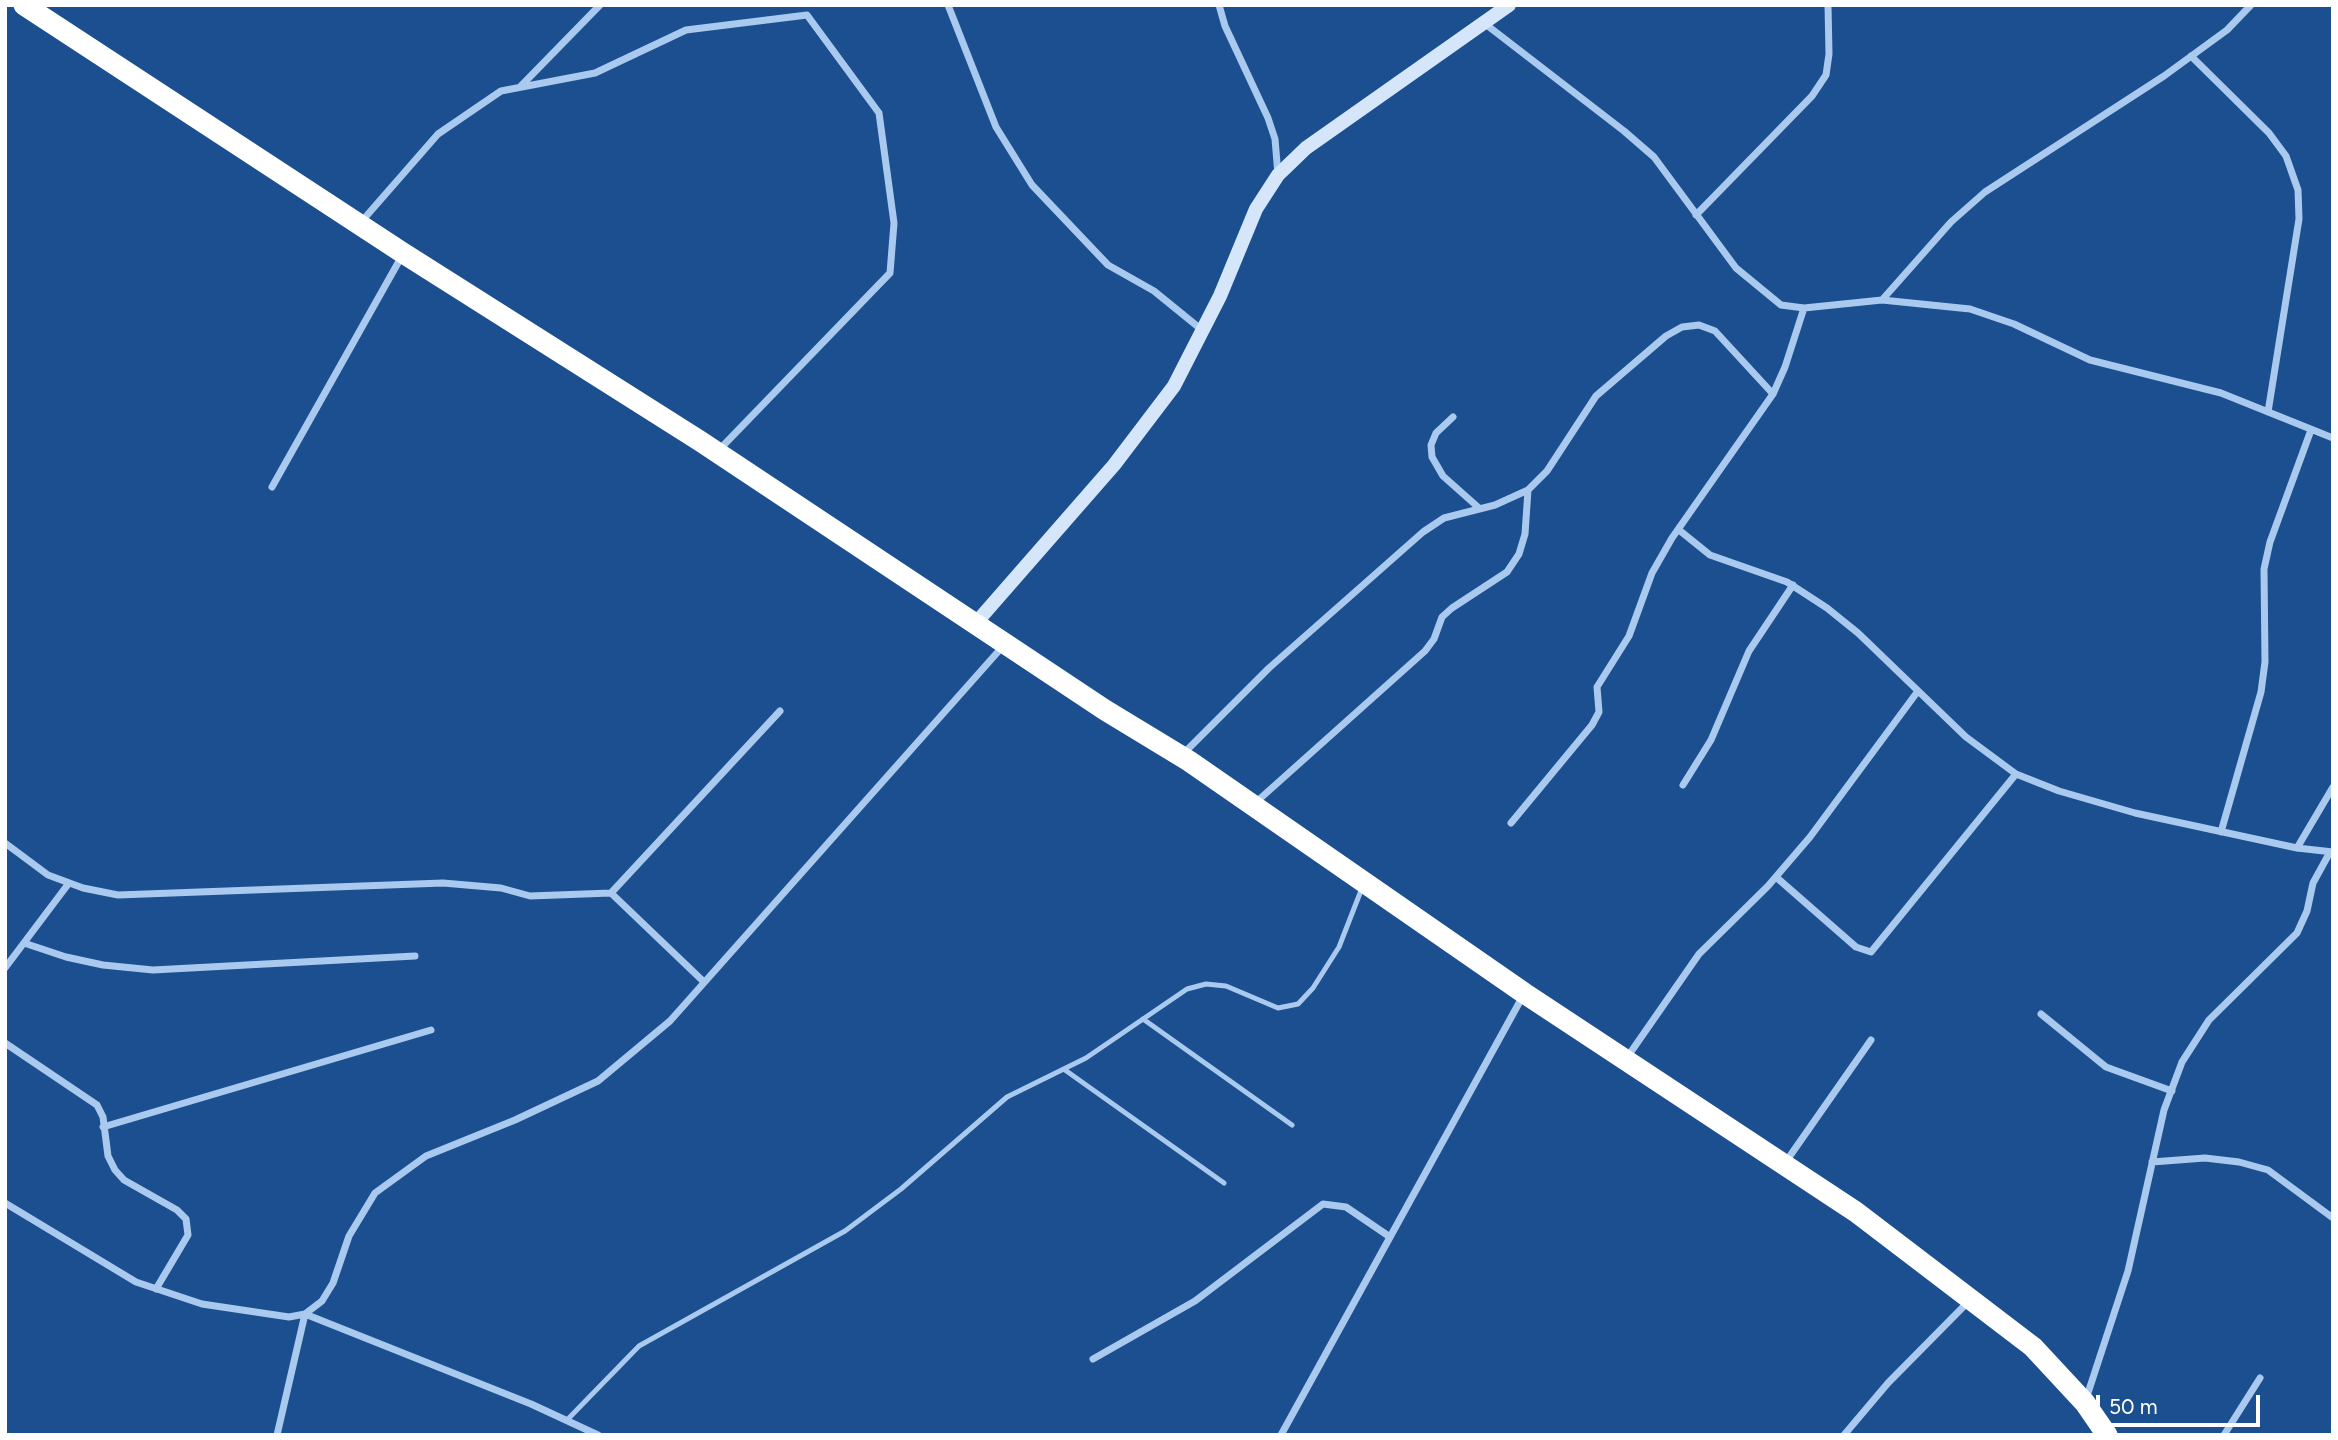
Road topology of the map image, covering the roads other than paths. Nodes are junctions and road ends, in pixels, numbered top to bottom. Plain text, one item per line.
1 (24, 5) edge
2 (600, 5) edge
3 (948, 5) edge
4 (1219, 5) edge
5 (1509, 5) edge
6 (1828, 5) edge
7 (2251, 5) edge
8 (1484, 22) junction
9 (2191, 56) junction
10 (520, 87) junction
11 (1278, 175) junction
12 (1696, 215) junction
13 (359, 225) junction
14 (403, 253) junction
15 (1882, 300) junction
16 (1804, 307) junction
17 (1203, 330) junction
18 (1773, 394) junction
19 (2268, 412) junction
20 (1453, 417) dead end
21 (2311, 429) junction
22 (2333, 438) edge
23 (716, 453) junction
24 (272, 487) dead end
25 (1528, 490) junction
26 (1479, 508) junction
27 (1679, 530) junction
28 (1793, 585) junction
29 (975, 624) junction
30 (1005, 644) junction
31 (1918, 691) junction
32 (780, 711) dead end
33 (1181, 756) junction
34 (2016, 774) junction
35 (1684, 785) dead end
36 (2333, 787) edge
37 (1254, 804) junction
38 (1511, 823) dead end
39 (2221, 832) junction
40 (5, 843) edge
41 (2297, 848) junction
42 (2331, 852) edge
43 (1776, 877) junction
44 (1364, 881) junction
45 (69, 883) junction
46 (611, 893) junction
47 (24, 943) junction
48 (415, 956) dead end
49 (5, 968) edge
50 (704, 982) junction
51 (1524, 993) junction
52 (2041, 1014) dead end
53 (1143, 1019) junction
54 (431, 1030) dead end
55 (1871, 1040) dead end
56 (5, 1043) edge
57 (1626, 1059) junction
58 (1065, 1070) junction
59 (2172, 1090) junction
60 (1292, 1125) dead end
61 (103, 1126) junction
62 (2152, 1162) junction
63 (1784, 1164) junction
64 (1224, 1183) dead end
65 (5, 1203) edge
66 (2333, 1218) edge
67 (1390, 1237) junction
68 (156, 1289) junction
69 (1971, 1299) junction
70 (305, 1314) junction
71 (1093, 1359) dead end
72 (2260, 1378) dead end
73 (2085, 1403) junction
74 (567, 1420) junction
75 (277, 1435) edge
76 (598, 1435) edge
77 (1281, 1435) edge
78 (1844, 1435) edge
79 (2107, 1435) edge
80 (2224, 1435) edge

1 - 13 highway
2 - 10 street
3 - 17 street
4 - 11 street
5 - 8 street
6 - 12 street
7 - 9 street
8 - 11 street
8 - 12 street
9 - 15 street
9 - 19 street
10 - 13 street
10 - 23 street
11 - 17 street
12 - 16 street
13 - 14 highway
14 - 23 highway
14 - 24 street
15 - 16 street
15 - 19 street
16 - 18 street
17 - 29 street
18 - 25 street
18 - 27 street
19 - 21 street
20 - 26 street
21 - 22 street
21 - 39 street
23 - 29 highway
25 - 26 street
25 - 37 street
26 - 33 street
27 - 28 street
27 - 38 street
28 - 31 street
28 - 35 street
29 - 30 highway
30 - 33 highway
30 - 50 street
31 - 34 street
31 - 43 street
32 - 46 street
33 - 37 highway
34 - 39 street
34 - 43 street
36 - 41 street
37 - 44 highway
39 - 41 street
40 - 45 street
41 - 42 street
42 - 59 street
43 - 57 street
44 - 51 highway
44 - 53 lane
45 - 46 street
45 - 47 street
46 - 50 street
47 - 48 street
47 - 49 street
50 - 70 street
51 - 57 highway
51 - 67 street
52 - 59 street
53 - 58 lane
53 - 60 lane
54 - 61 street
55 - 63 street
56 - 61 street
57 - 63 highway
58 - 64 lane
58 - 74 lane
59 - 62 street
61 - 68 street
62 - 66 street
62 - 73 street
63 - 69 highway
65 - 68 street
67 - 71 street
67 - 77 street
68 - 70 street
69 - 73 highway
69 - 78 street
70 - 74 street
70 - 75 street
72 - 80 street
73 - 79 highway
74 - 76 street

